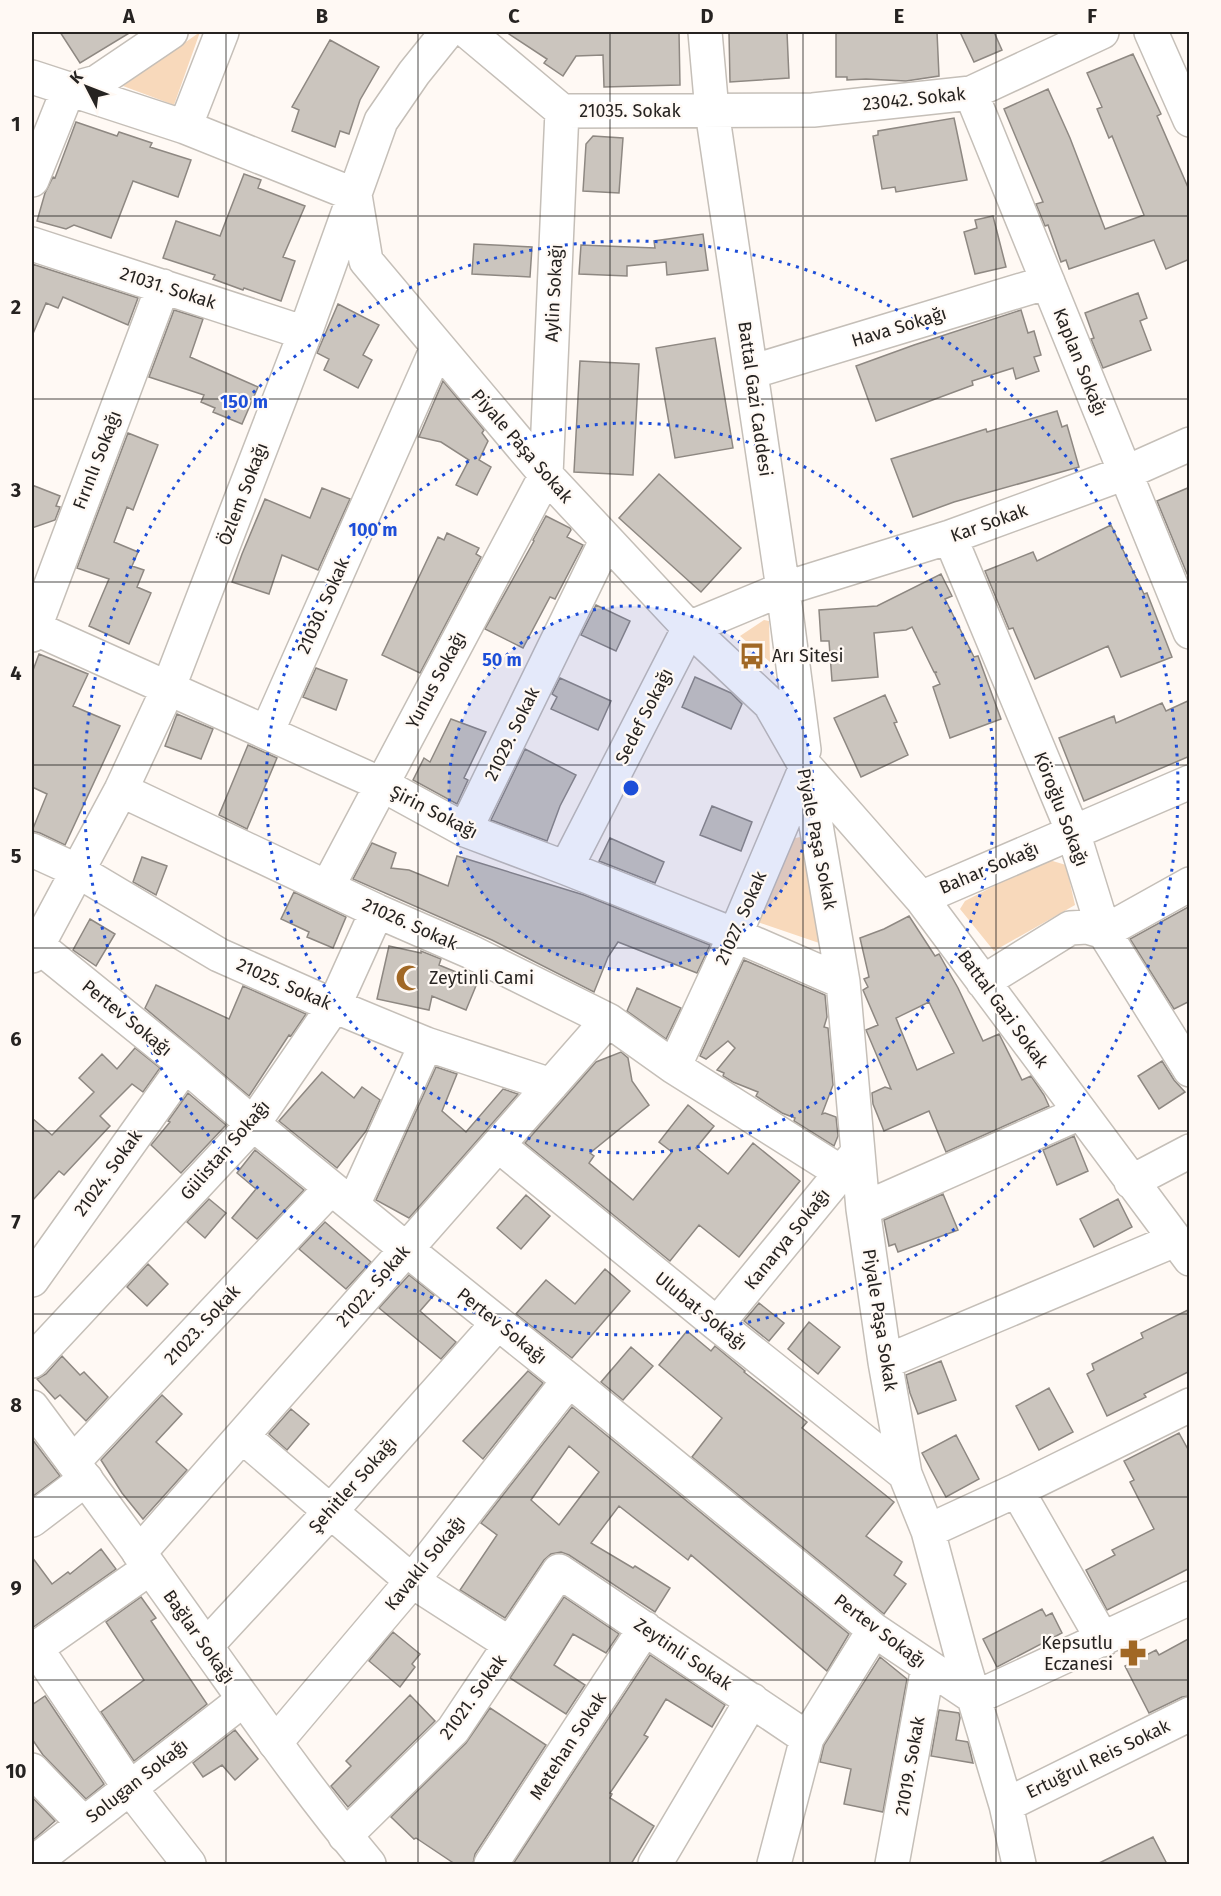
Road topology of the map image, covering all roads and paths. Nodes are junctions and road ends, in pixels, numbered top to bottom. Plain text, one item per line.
1 (171, 32) edge
2 (222, 32) edge
3 (447, 32) edge
4 (468, 32) edge
5 (705, 32) edge
6 (1102, 32) edge
7 (1151, 32) edge
8 (32, 76) edge
9 (68, 90) junction
10 (971, 93) junction
11 (562, 111) junction
12 (712, 111) junction
13 (1190, 120) edge
14 (185, 127) junction
15 (32, 180) edge
16 (355, 195) junction
17 (32, 244) edge
18 (1048, 282) junction
19 (163, 286) junction
20 (305, 333) junction
21 (437, 348) junction
22 (751, 372) junction
23 (1190, 444) edge
24 (1125, 473) junction
25 (546, 475) junction
26 (950, 537) junction
27 (606, 541) junction
28 (783, 589) junction
29 (689, 628) junction
30 (32, 630) edge
31 (1190, 632) edge
32 (168, 689) junction
33 (267, 732) junction
34 (806, 767) junction
35 (1190, 782) edge
36 (381, 784) junction
37 (121, 790) junction
38 (465, 831) junction
39 (1072, 832) junction
40 (32, 850) edge
41 (566, 868) junction
42 (78, 871) junction
43 (1190, 884) edge
44 (328, 886) junction
45 (921, 898) junction
46 (377, 911) junction
47 (1104, 932) junction
48 (735, 935) junction
49 (34, 950) edge
50 (843, 982) junction
51 (983, 982) junction
52 (334, 1006) junction
53 (608, 1020) junction
54 (1178, 1029) edge
55 (426, 1044) junction
56 (185, 1065) junction
57 (674, 1067) junction
58 (1190, 1070) edge
59 (551, 1085) junction
60 (1080, 1113) junction
61 (253, 1124) junction
62 (498, 1145) junction
63 (1190, 1151) edge
64 (850, 1163) junction
65 (1131, 1182) junction
66 (342, 1196) junction
67 (863, 1209) junction
68 (406, 1249) junction
69 (1182, 1250) edge
70 (32, 1280) edge
71 (498, 1323) junction
72 (717, 1324) junction
73 (32, 1361) edge
74 (885, 1362) junction
75 (569, 1380) junction
76 (1190, 1405) edge
77 (32, 1407) edge
78 (242, 1436) junction
79 (79, 1471) junction
80 (905, 1474) junction
81 (1017, 1490) junction
82 (330, 1512) junction
83 (32, 1520) edge
84 (928, 1531) junction
85 (144, 1560) junction
86 (559, 1571) joint
87 (412, 1581) junction
88 (1190, 1598) edge
89 (645, 1628) junction
90 (874, 1630) junction
91 (1103, 1640) junction
92 (510, 1644) junction
93 (206, 1646) junction
94 (34, 1649) edge
95 (928, 1667) junction
96 (975, 1698) junction
97 (243, 1700) junction
98 (752, 1700) junction
99 (1190, 1713) edge
100 (807, 1738) junction
101 (275, 1743) junction
102 (32, 1770) edge
103 (129, 1787) junction
104 (1006, 1805) junction
105 (83, 1823) junction
106 (345, 1836) junction
107 (32, 1864) edge
108 (189, 1864) edge
109 (369, 1864) edge
110 (491, 1864) edge
111 (655, 1864) edge
112 (774, 1864) edge
113 (892, 1864) edge
114 (1019, 1864) edge

1 - 9 street
2 - 14 street
3 - 16 street, Özlem Sokağı
4 - 11 street, 21035. Sokak
5 - 12 street, Battal Gazi Caddesi
6 - 10 street, 23042. Sokak
7 - 13 street
8 - 9 street
9 - 14 street
9 - 15 street
10 - 12 street, 23042. Sokak
10 - 18 street, Kaplan Sokağı
11 - 12 street, 21035. Sokak
11 - 25 street, Aylin Sokağı
12 - 22 street, Battal Gazi Caddesi
14 - 16 street
16 - 20 street, Özlem Sokağı
16 - 21 street, Piyale Paşa Sokak
17 - 19 street, 21031. Sokak
18 - 22 street, Hava Sokağı
18 - 24 street, Kaplan Sokağı
19 - 20 street, 21031. Sokak
19 - 30 street, Fırınlı Sokağı
20 - 32 street, Özlem Sokağı
21 - 25 street, Piyale Paşa Sokak
21 - 33 street, 21030. Sokak
22 - 28 street, Battal Gazi Caddesi
23 - 24 street, Kar Sokak
24 - 26 street, Kar Sokak
24 - 31 street, Kaplan Sokağı
25 - 27 street, Piyale Paşa Sokak
25 - 36 street, Yunus Sokağı
26 - 28 street, Kar Sokak
26 - 39 street, Köroğlu Sokağı
27 - 29 street, Piyale Paşa Sokak
27 - 38 street, 21029. Sokak
28 - 29 street, Kar Sokak
28 - 34 street, Battal Gazi Caddesi
29 - 34 street, Piyale Paşa Sokak
29 - 41 street, Sedef Sokağı
30 - 32 street, Şirin Sokağı
32 - 33 street, Şirin Sokağı
32 - 37 street, Özlem Sokağı
33 - 36 street, Şirin Sokağı
34 - 45 street, Battal Gazi Sokak
34 - 48 street, 21027. Sokak
34 - 50 street, Piyale Paşa Sokak
35 - 39 street, Bahar Sokağı
36 - 38 street, Şirin Sokağı
36 - 44 street, Yunus Sokağı
37 - 42 street, Özlem Sokağı
37 - 44 street, 21026. Sokak
38 - 41 street, Şirin Sokağı
39 - 45 street, Bahar Sokağı
39 - 47 street, Köroğlu Sokağı
40 - 42 street, 21025. Sokak
41 - 48 street, Şirin Sokağı
42 - 49 street, Özlem Sokağı
42 - 52 street, 21025. Sokak
43 - 47 street
44 - 46 street, 21026. Sokak
45 - 51 street, Battal Gazi Sokak
46 - 52 street, Gülistan Sokağı
46 - 53 street, 21026. Sokak
47 - 51 street
47 - 54 street, Köroğlu Sokağı
48 - 50 street, Şirin Sokağı
48 - 57 street, 21027. Sokak
49 - 56 street, Pertev Sokağı
50 - 64 street, Piyale Paşa Sokak
51 - 60 street, Battal Gazi Sokak
52 - 55 street, 21025. Sokak
52 - 61 street, Gülistan Sokağı
53 - 57 street, 21026. Sokak
53 - 59 street, 21022. Sokak
54 - 58 street, Köroğlu Sokağı
55 - 59 street, 21025. Sokak
55 - 66 street, 21023. Sokak
56 - 61 street, Pertev Sokağı
56 - 70 street, 21024. Sokak
57 - 64 street, 21026. Sokak
59 - 62 street, 21022. Sokak
60 - 65 street, Battal Gazi Sokak
60 - 67 street
61 - 66 street, Pertev Sokağı
61 - 73 street, Gülistan Sokağı
62 - 68 street, 21022. Sokak
62 - 72 street, Ulubat Sokağı
63 - 65 street
64 - 67 street, Piyale Paşa Sokak
64 - 72 street, Kanarya Sokağı
65 - 69 street, Battal Gazi Sokak
66 - 68 street, Pertev Sokağı
66 - 79 street, 21023. Sokak
67 - 74 street, Piyale Paşa Sokak
68 - 71 street, Pertev Sokağı
68 - 78 street, 21022. Sokak
69 - 74 street
71 - 75 street, Pertev Sokağı
71 - 82 street, Şehitler Sokağı
72 - 80 street, Ulubat Sokağı
74 - 80 street, Piyale Paşa Sokak
75 - 87 street, Kavaklı Sokağı
75 - 90 street, Pertev Sokağı
76 - 81 street
77 - 79 street, Bağlar Sokağı
78 - 82 street
78 - 85 street, 21022. Sokak
79 - 83 street, 21023. Sokak
79 - 85 street, Bağlar Sokağı
80 - 84 street, Piyale Paşa Sokak
81 - 84 street
81 - 91 street
82 - 87 street
82 - 93 street, Şehitler Sokağı
84 - 96 street, Piyale Paşa Sokak
85 - 93 street, Bağlar Sokağı
85 - 94 street, 21022. Sokak
86 - 89 street, Zeytinli Sokak
86 - 92 street, 21021. Sokak
87 - 92 street
87 - 101 street, Kavaklı Sokağı
88 - 91 street
89 - 98 street, Zeytinli Sokak
89 - 110 street, Metehan Sokak
90 - 95 street, Pertev Sokağı
90 - 100 street
91 - 96 street
92 - 106 street, 21021. Sokak
93 - 97 street, Bağlar Sokağı
94 - 103 street
95 - 96 street, Pertev Sokağı
95 - 113 street, 21019. Sokak
96 - 104 street, Piyale Paşa Sokak
97 - 101 street, Bağlar Sokağı
97 - 103 street, Solugan Sokağı
98 - 100 street, Zeytinli Sokak
98 - 111 street
99 - 104 street, Ertuğrul Reis Sokak
100 - 112 street
101 - 106 street, Bağlar Sokağı
102 - 105 street
103 - 105 street, Solugan Sokağı
103 - 108 street
104 - 114 street, Piyale Paşa Sokak
105 - 107 street, Solugan Sokağı
106 - 109 street, Bağlar Sokağı

